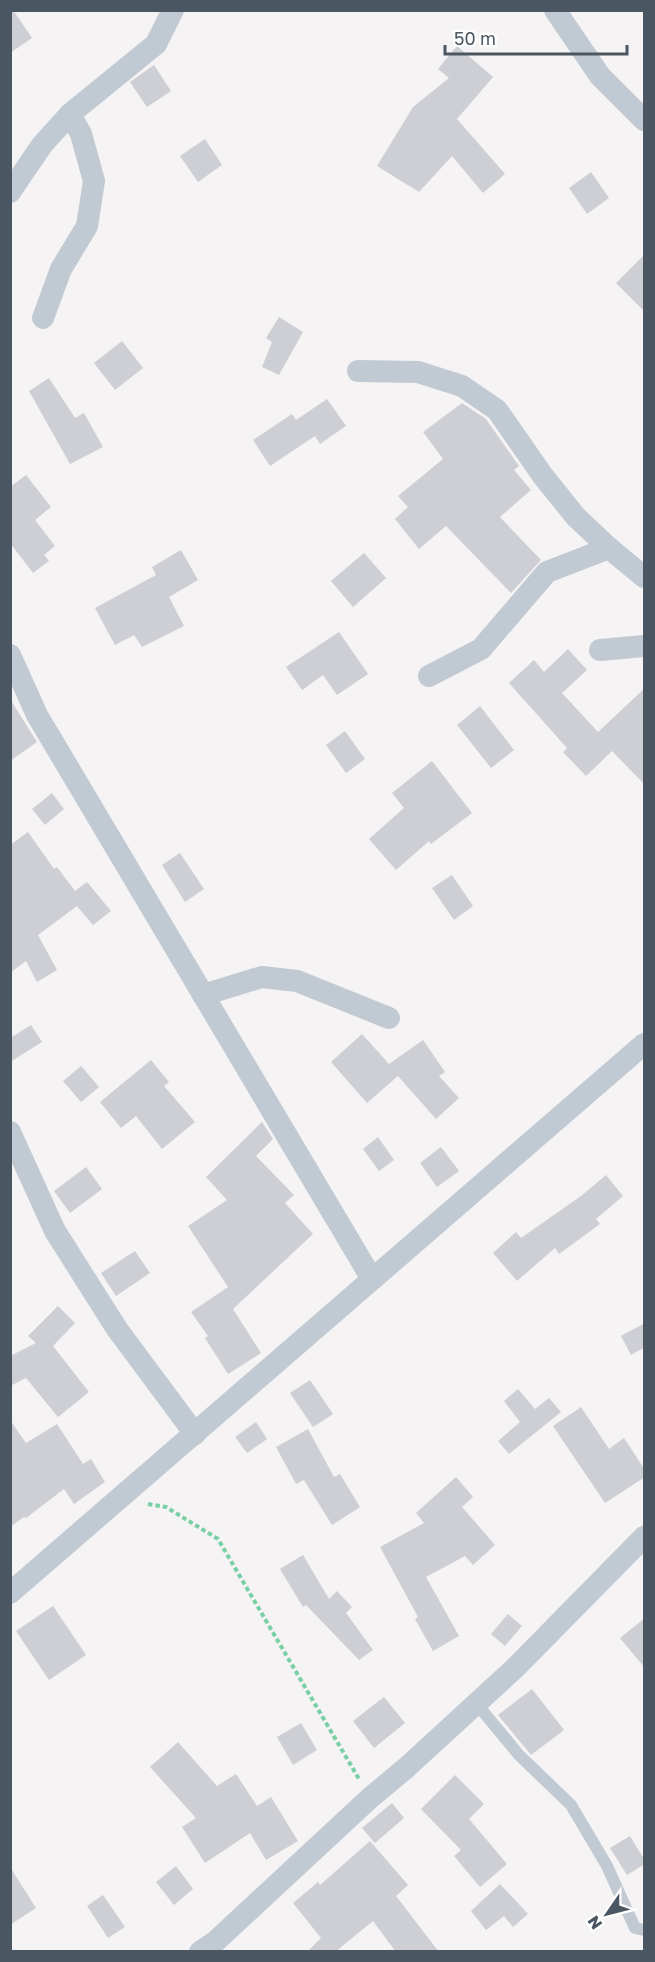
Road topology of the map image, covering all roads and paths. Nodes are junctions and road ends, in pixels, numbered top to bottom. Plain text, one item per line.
1 (173, 10) edge
2 (555, 10) edge
3 (70, 114) junction
4 (645, 120) edge
5 (10, 192) edge
6 (44, 318) dead end
7 (358, 371) dead end
8 (609, 548) junction
9 (645, 577) edge
10 (645, 646) edge
11 (600, 650) dead end
12 (11, 656) edge
13 (429, 676) dead end
14 (203, 995) junction
15 (390, 1018) dead end
16 (645, 1044) edge
17 (10, 1132) edge
18 (372, 1280) junction
19 (195, 1434) junction
20 (118, 1500) junction
21 (645, 1537) edge
22 (10, 1593) edge
23 (476, 1703) junction
24 (370, 1798) junction
25 (645, 1930) edge
26 (200, 1952) edge

1 - 3 street
2 - 4 street
3 - 5 street
3 - 6 street
7 - 8 street
8 - 9 street
8 - 13 street
10 - 11 street
12 - 14 street
14 - 15 street
14 - 18 street
16 - 18 street
17 - 19 street
18 - 19 street
19 - 20 street
20 - 22 street
20 - 24 path
21 - 23 street
23 - 24 street
23 - 25 lane
24 - 26 street

